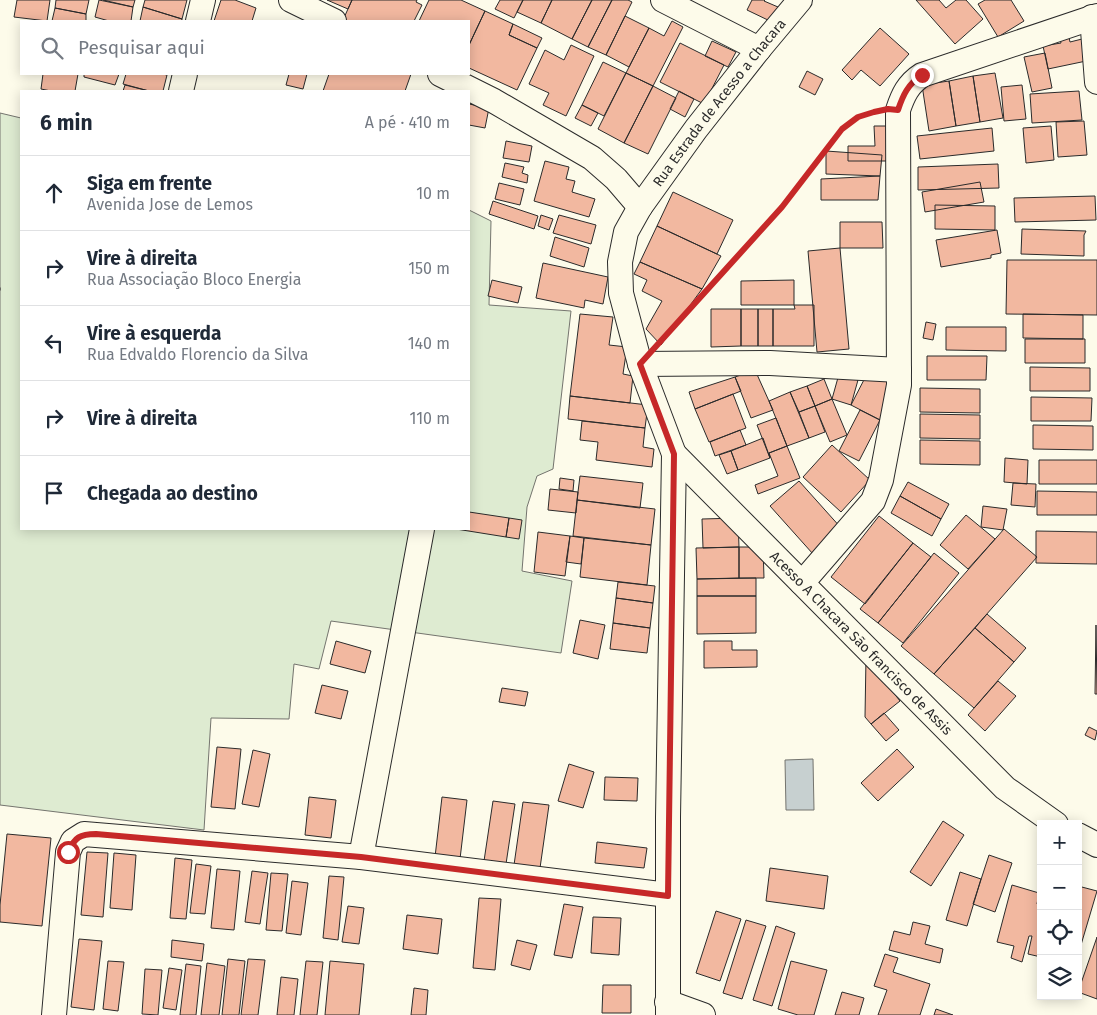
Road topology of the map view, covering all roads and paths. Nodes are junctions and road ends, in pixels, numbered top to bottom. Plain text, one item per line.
1 (203, 0) edge
2 (291, 0) edge
3 (663, 0) edge
4 (800, 0) edge
5 (1094, 16) edge
6 (198, 20) edge
7 (332, 20) edge
8 (759, 49) junction
9 (185, 75) edge
10 (442, 75) edge
11 (1097, 82) edge
12 (180, 90) edge
13 (898, 110) junction
14 (640, 207) junction
15 (640, 364) junction
16 (899, 370) junction
17 (674, 454) junction
18 (422, 530) edge
19 (802, 583) junction
20 (1050, 820) edge
21 (1082, 837) edge
22 (1097, 845) edge
23 (361, 857) junction
24 (668, 896) junction
25 (668, 1009) edge
26 (54, 1015) edge
27 (703, 1015) edge

1 - 6 street
2 - 7 street
3 - 8 street
4 - 8 street, Rua Estrada de Acesso a Chacara
5 - 11 street
5 - 13 street
8 - 14 street, Rua Estrada de Acesso a Chacara
9 - 12 street
10 - 14 street
13 - 15 path
13 - 16 street
14 - 15 street, Rua Estrada de Acesso a Chacara
15 - 16 street
15 - 17 street, Rua Estrada de Acesso a Chacara
16 - 19 street
17 - 19 street, Acesso A Chacara São francisco de Assis
17 - 24 street
18 - 23 street
19 - 20 street, Acesso A Chacara São francisco de Assis
21 - 22 street
23 - 24 street
23 - 26 street
24 - 25 street
25 - 27 street

